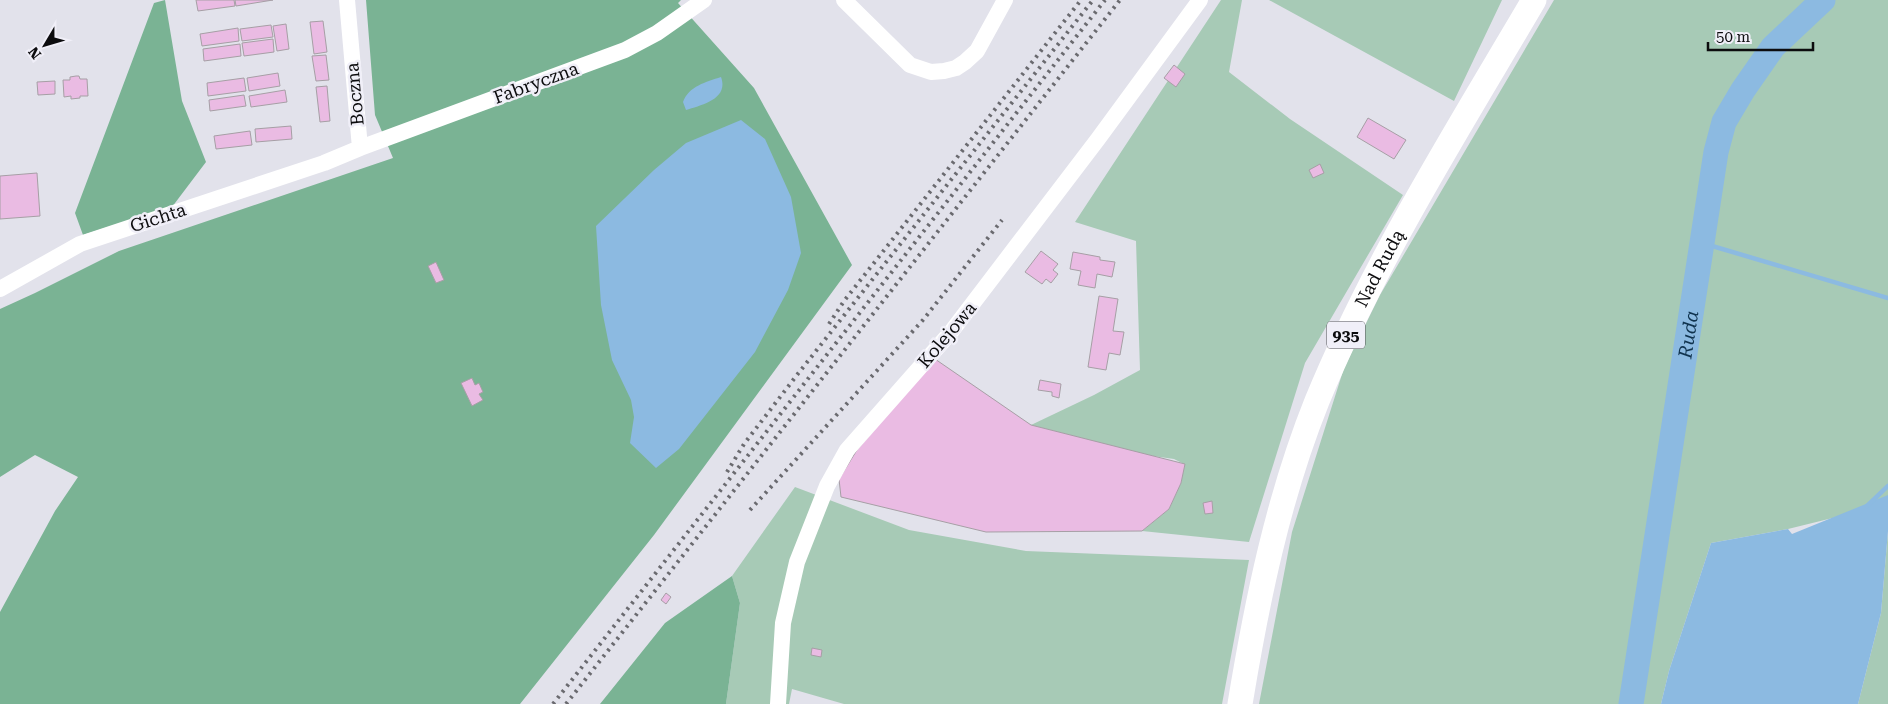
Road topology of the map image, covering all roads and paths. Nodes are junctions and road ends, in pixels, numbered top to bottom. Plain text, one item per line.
1 (347, 0) edge
2 (704, 0) edge
3 (844, 0) edge
4 (1005, 0) edge
5 (1200, 0) edge
6 (1534, 0) edge
7 (360, 148) junction
8 (324, 163) joint
9 (0, 289) edge
10 (778, 704) edge
11 (1240, 704) edge

1 - 7 street, Boczna
2 - 7 street, Fabryczna
3 - 4 street
5 - 10 street, Kolejowa
6 - 11 main road, Nad Rudą / 935
7 - 8 street, Boczna
8 - 9 street, Gichta

